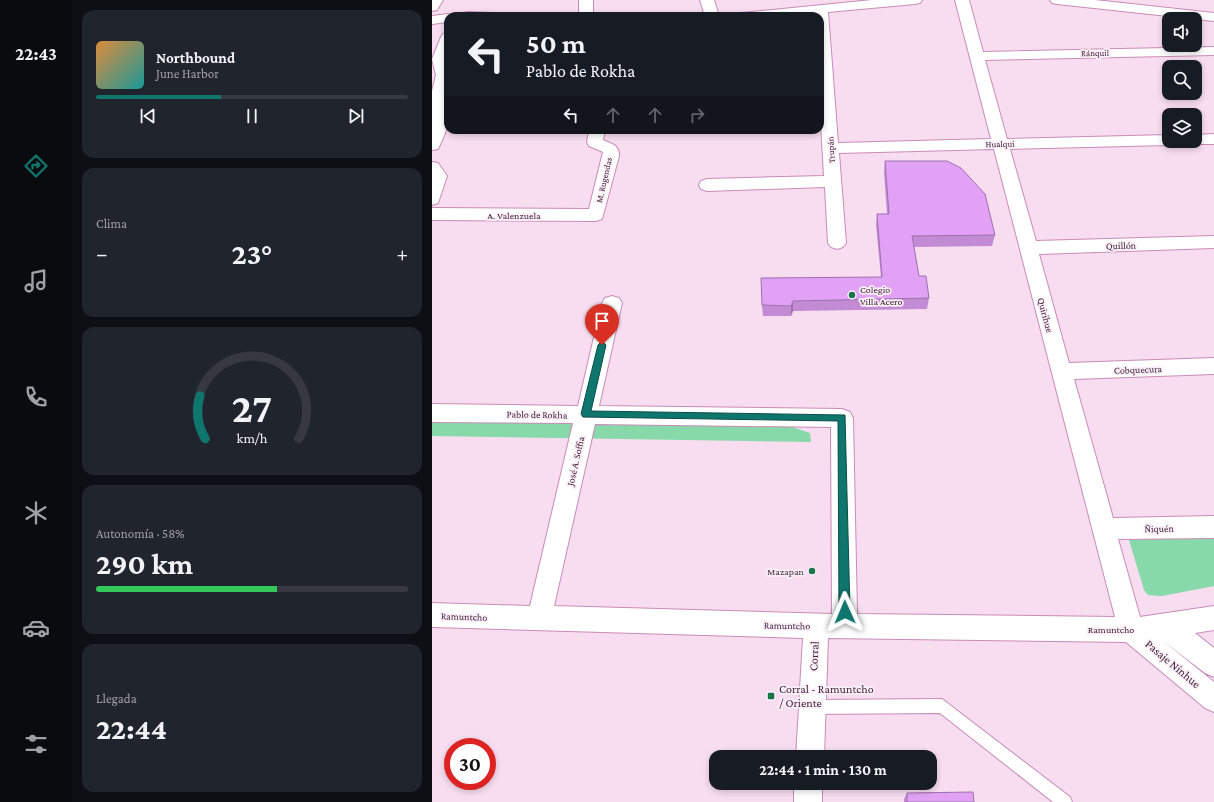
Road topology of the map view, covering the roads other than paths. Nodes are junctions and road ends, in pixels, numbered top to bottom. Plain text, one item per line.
1 (436, 0) edge
2 (586, 0) edge
3 (707, 0) edge
4 (915, 0) edge
5 (962, 0) edge
6 (1057, 0) edge
7 (1073, 0) edge
8 (1169, 0) edge
9 (829, 5) edge
10 (432, 7) edge
11 (1158, 10) junction
12 (586, 12) edge
13 (711, 12) edge
14 (776, 12) edge
15 (1214, 17) edge
16 (444, 18) edge
17 (432, 20) edge
18 (444, 48) edge
19 (1214, 51) edge
20 (977, 56) junction
21 (824, 78) edge
22 (444, 84) edge
23 (444, 84) edge
24 (824, 100) edge
25 (597, 134) edge
26 (1214, 139) edge
27 (1162, 140) edge
28 (1202, 140) edge
29 (1000, 144) junction
30 (432, 145) edge
31 (831, 148) junction
32 (432, 167) edge
33 (833, 181) junction
34 (707, 186) dead end
35 (432, 199) edge
36 (432, 214) edge
37 (596, 216) joint
38 (1214, 242) edge
39 (837, 243) dead end
40 (1028, 248) junction
41 (612, 303) dead end
42 (1214, 366) edge
43 (1062, 371) junction
44 (432, 412) edge
45 (586, 414) junction
46 (1214, 527) edge
47 (1104, 529) junction
48 (432, 616) edge
49 (1214, 618) edge
50 (539, 619) junction
51 (816, 626) junction
52 (845, 626) junction
53 (1165, 626) junction
54 (1131, 630) junction
55 (1214, 664) edge
56 (1214, 699) edge
57 (812, 706) junction
58 (810, 750) edge
59 (808, 790) edge
60 (808, 802) edge
61 (1065, 802) edge

1 - 10 street
2 - 12 street
3 - 13 street
4 - 9 street
5 - 20 street, Quirihue
6 - 7 street
7 - 11 street
8 - 11 street
9 - 14 street
9 - 21 street, Trupán
11 - 15 street
16 - 17 street
18 - 22 street
19 - 20 street, Ránquil
20 - 29 street, Quirihue
23 - 30 street
24 - 31 street, Trupán
25 - 37 street, M. Rugendas
26 - 28 street
27 - 29 street, Hualqui
29 - 31 street, Hualqui
29 - 40 street, Quirihue
31 - 33 street, Trupán
32 - 35 street
33 - 34 street
33 - 39 street, Trupán
36 - 37 street, A. Valenzuela
38 - 40 street, Quillón
40 - 43 street, Quirihue
41 - 45 street, José A. Soffia
42 - 43 street, Cobquecura
43 - 47 street, Quirihue
44 - 45 street, Pablo de Rokha
45 - 50 street, José A. Soffia
45 - 52 street, Pablo de Rokha
46 - 47 street, Ñiquén
47 - 54 street, Quirihue
48 - 50 street, Ramuntcho
49 - 53 street, Ramuntcho
50 - 51 street, Ramuntcho
51 - 52 street, Ramuntcho
51 - 57 street, Corral
52 - 54 street, Ramuntcho
53 - 54 street, Ramuntcho
53 - 55 street
54 - 56 street, Pasaje Ninhue
57 - 58 street, Corral
57 - 61 lane
59 - 60 street

